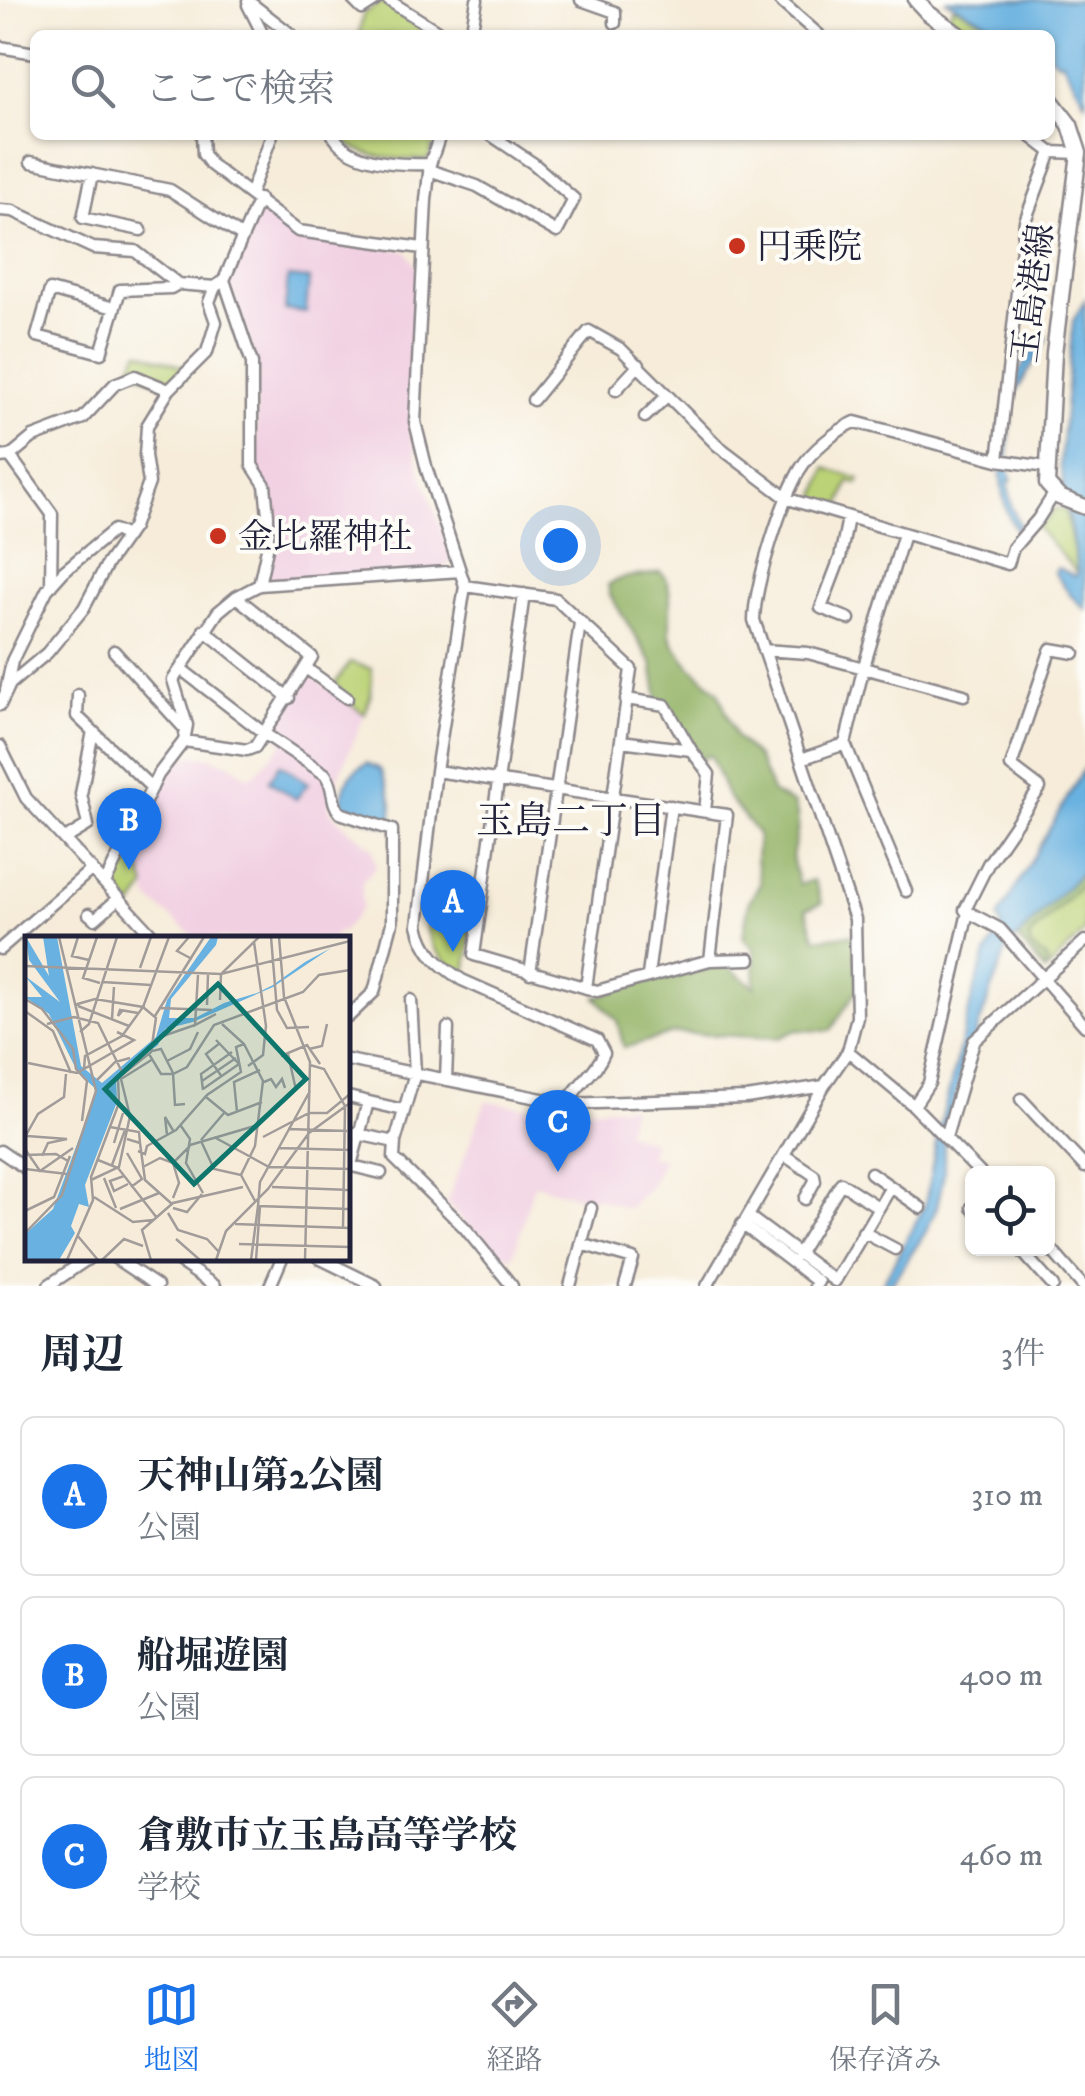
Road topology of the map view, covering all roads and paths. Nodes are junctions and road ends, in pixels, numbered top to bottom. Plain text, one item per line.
1 (353, 0) edge
2 (376, 0) edge
3 (388, 0) edge
4 (477, 0) edge
5 (581, 0) edge
6 (916, 0) edge
7 (248, 1) edge
8 (787, 1) edge
9 (615, 23) dead end
10 (261, 30) edge
11 (286, 30) edge
12 (436, 30) edge
13 (472, 30) edge
14 (814, 30) edge
15 (952, 30) edge
16 (0, 47) edge
17 (30, 52) edge
18 (1055, 105) edge
19 (203, 140) edge
20 (271, 140) edge
21 (336, 140) edge
22 (438, 140) edge
23 (510, 140) edge
24 (1035, 140) edge
25 (1051, 152) junction
26 (1078, 153) junction
27 (31, 162) dead end
28 (430, 167) junction
29 (92, 174) junction
30 (255, 195) junction
31 (0, 210) edge
32 (140, 230) dead end
33 (243, 237) junction
34 (422, 248) junction
35 (178, 284) junction
36 (220, 284) junction
37 (114, 308) junction
38 (639, 365) junction
39 (169, 390) junction
40 (616, 390) dead end
41 (667, 396) junction
42 (533, 400) dead end
43 (644, 417) dead end
44 (5, 456) edge
45 (1003, 461) junction
46 (1046, 467) junction
47 (1056, 496) junction
48 (788, 498) junction
49 (1085, 507) edge
50 (848, 518) junction
51 (904, 534) junction
52 (127, 536) junction
53 (460, 571) junction
54 (259, 585) junction
55 (50, 586) junction
56 (465, 586) junction
57 (524, 594) junction
58 (236, 597) junction
59 (849, 619) dead end
60 (580, 622) junction
61 (204, 630) junction
62 (763, 650) junction
63 (114, 651) dead end
64 (1074, 653) dead end
65 (864, 666) junction
66 (181, 669) junction
67 (307, 669) junction
68 (78, 695) dead end
69 (964, 695) dead end
70 (288, 698) junction
71 (347, 698) dead end
72 (626, 700) junction
73 (2, 701) edge
74 (93, 731) junction
75 (265, 734) junction
76 (185, 736) junction
77 (621, 742) junction
78 (845, 744) junction
79 (0, 746) edge
80 (691, 750) junction
81 (801, 759) junction
82 (436, 771) junction
83 (497, 780) junction
84 (152, 788) junction
85 (555, 788) junction
86 (614, 797) junction
87 (670, 806) junction
88 (705, 811) junction
89 (64, 839) junction
90 (92, 869) junction
91 (105, 883) junction
92 (906, 892) dead end
93 (118, 898) junction
94 (965, 910) dead end
95 (89, 914) dead end
96 (154, 936) edge
97 (1085, 941) edge
98 (0, 949) edge
99 (750, 959) dead end
100 (710, 960) junction
101 (530, 972) junction
102 (648, 974) junction
103 (1044, 980) junction
104 (586, 988) junction
105 (411, 1000) dead end
106 (350, 1015) edge
107 (1085, 1026) edge
108 (448, 1028) dead end
109 (848, 1051) junction
110 (350, 1060) edge
111 (415, 1074) junction
112 (446, 1080) junction
113 (824, 1086) junction
114 (350, 1098) edge
115 (1021, 1099) dead end
116 (368, 1102) junction
117 (567, 1104) junction
118 (914, 1106) junction
119 (404, 1110) junction
120 (942, 1133) junction
121 (353, 1134) edge
122 (395, 1142) junction
123 (0, 1151) edge
124 (784, 1155) junction
125 (350, 1165) edge
126 (973, 1166) edge
127 (25, 1168) edge
128 (1085, 1168) edge
129 (871, 1173) dead end
130 (381, 1174) dead end
131 (891, 1187) junction
132 (805, 1199) dead end
133 (878, 1207) junction
134 (591, 1208) dead end
135 (921, 1208) dead end
136 (745, 1220) junction
137 (863, 1232) junction
138 (581, 1244) junction
139 (895, 1249) dead end
140 (1055, 1254) edge
141 (798, 1255) junction
142 (1026, 1256) edge
143 (85, 1261) edge
144 (120, 1261) edge
145 (178, 1261) edge
146 (281, 1261) edge
147 (325, 1261) edge
148 (819, 1281) edge
149 (49, 1285) edge
150 (157, 1286) edge
151 (215, 1286) edge
152 (270, 1286) edge
153 (376, 1286) edge
154 (512, 1286) edge
155 (570, 1286) edge
156 (625, 1286) edge
157 (707, 1286) edge
158 (1053, 1286) edge
159 (1083, 1286) edge

1 - 2 street
3 - 12 street
4 - 13 street
5 - 9 street
6 - 15 main road
7 - 10 street
7 - 11 street
8 - 14 street
16 - 17 street
18 - 26 main road
19 - 30 street
20 - 30 street
21 - 28 street
22 - 28 street
23 - 28 street
24 - 25 street
25 - 26 street
25 - 45 street
26 - 46 main road, 玉島港線
27 - 29 street
28 - 34 street
29 - 32 street
29 - 33 street
30 - 33 street
30 - 34 street
31 - 35 street
33 - 36 street
34 - 53 street
35 - 36 street
35 - 37 street
36 - 39 street
36 - 54 street
37 - 37 street
38 - 40 street
38 - 41 street
38 - 42 street
39 - 44 street
39 - 52 street
41 - 43 street
41 - 48 street
44 - 55 street
45 - 46 street
45 - 48 street
46 - 47 main road, 玉島港線
47 - 49 main road
47 - 51 street
48 - 50 street
48 - 62 street
50 - 51 street
50 - 59 street
51 - 65 street
52 - 55 street
52 - 73 street
53 - 54 street
53 - 56 street
54 - 58 street
55 - 73 street
56 - 57 street
56 - 82 street
57 - 60 street
57 - 83 street
58 - 61 street
58 - 67 street
60 - 72 street
60 - 85 street
61 - 66 street
61 - 70 street
62 - 65 street
62 - 81 street
63 - 76 street
64 - 94 street
65 - 69 street
65 - 78 street
66 - 75 street
66 - 76 street
67 - 70 street
67 - 71 street
68 - 74 street
70 - 75 street
72 - 77 street
72 - 80 street
74 - 84 street
74 - 89 street
75 - 76 street
75 - 106 street
76 - 84 street
77 - 80 street
77 - 86 street
78 - 81 street
78 - 92 street
79 - 89 street
80 - 88 street
81 - 109 street
82 - 83 street
82 - 117 street
83 - 85 street
83 - 101 street
84 - 91 street
85 - 86 street
85 - 101 street
86 - 87 street
86 - 104 street
87 - 88 street
87 - 102 street
88 - 100 street
89 - 90 street
90 - 91 street
90 - 98 street
91 - 93 street
93 - 95 street
93 - 96 street
97 - 103 street
99 - 100 street
100 - 102 street
101 - 104 street
102 - 104 street
103 - 107 street
103 - 118 street
103 - 120 street
105 - 111 street
108 - 112 street
109 - 113 street
109 - 118 street
110 - 111 street
111 - 112 street
111 - 119 street
112 - 117 street
113 - 117 street
113 - 124 street
114 - 116 street
115 - 128 street
116 - 119 street
116 - 121 street
118 - 120 street
119 - 122 street
120 - 126 street
121 - 122 street
122 - 154 street
123 - 127 street
124 - 132 street
124 - 136 street
125 - 130 street
129 - 131 street
131 - 133 street
131 - 135 street
133 - 137 street
133 - 141 street
134 - 138 street
136 - 141 street
136 - 148 street
136 - 157 street
137 - 139 street
137 - 148 street
138 - 155 street
138 - 156 street
140 - 159 street
141 - 148 street
142 - 158 street
143 - 149 street
144 - 150 street
145 - 151 street
146 - 152 street
147 - 153 street

